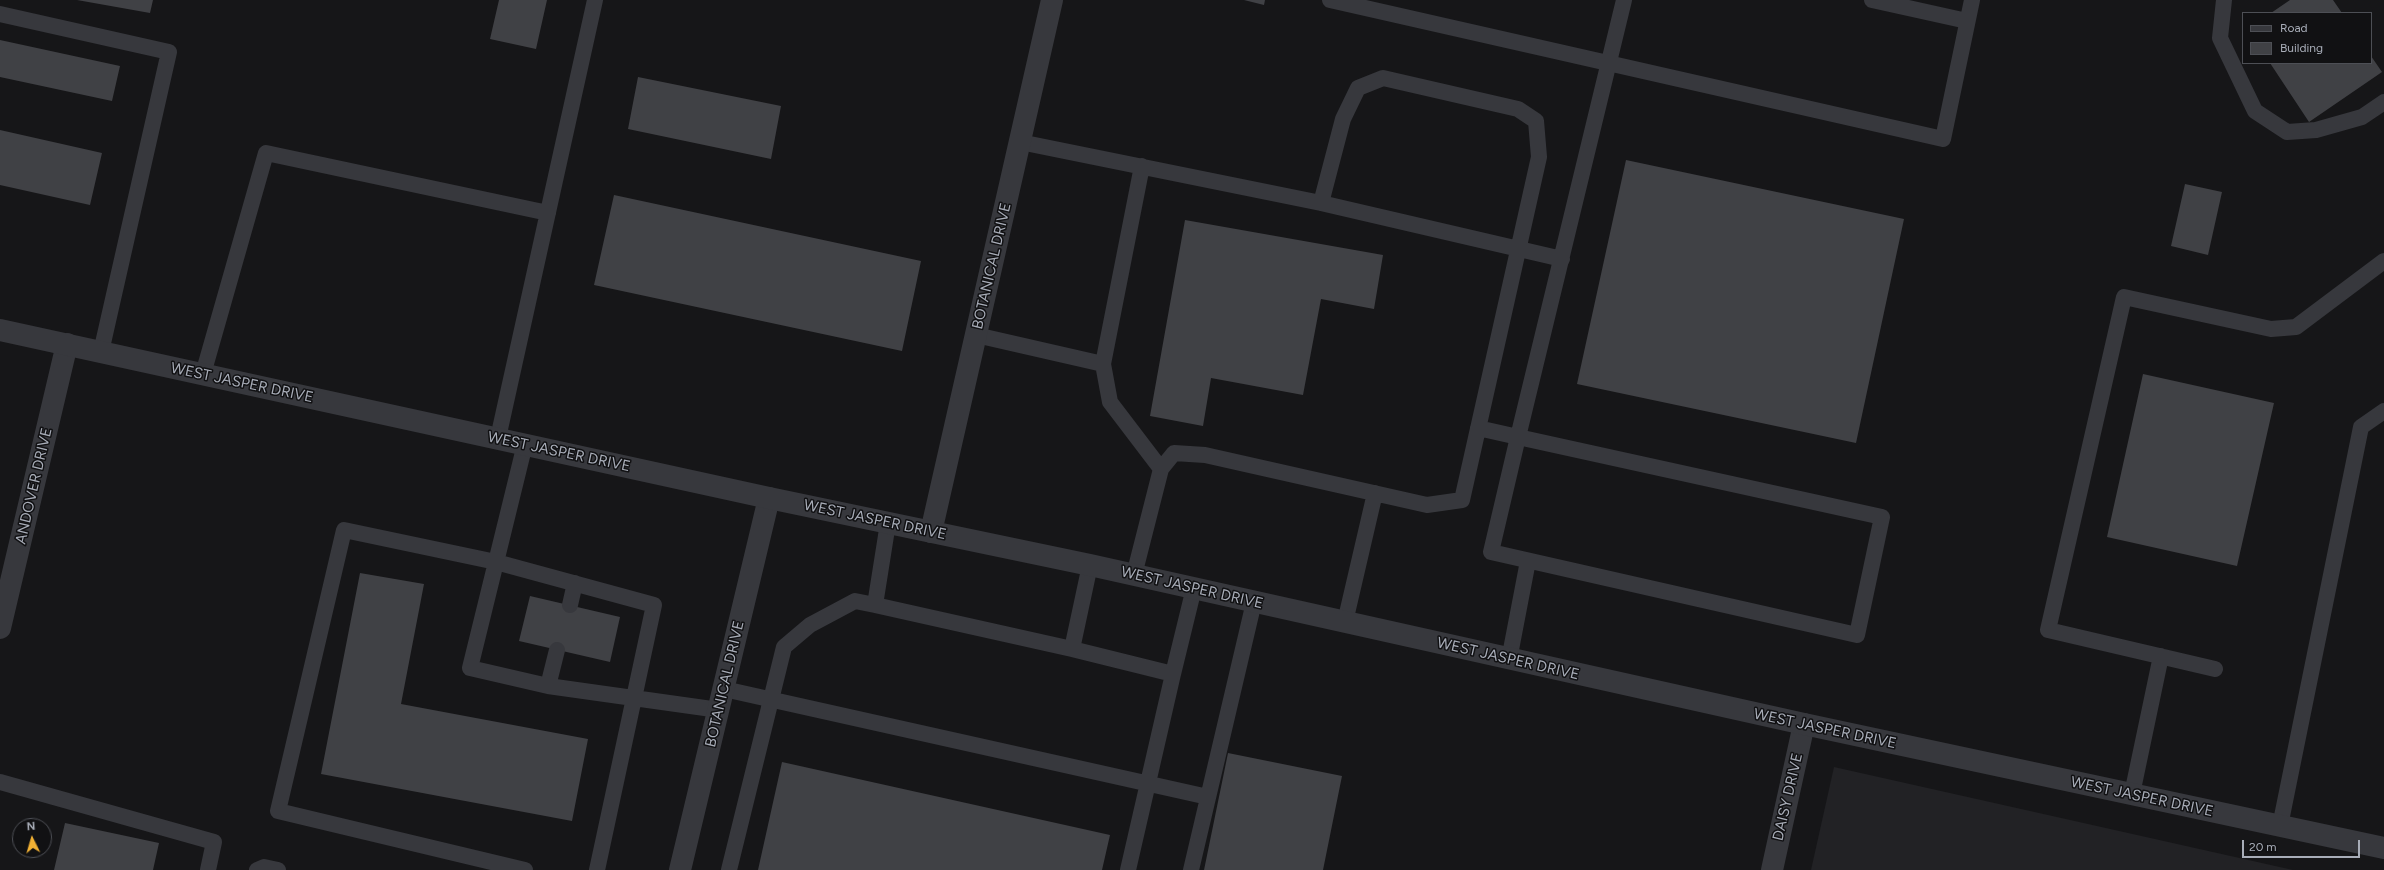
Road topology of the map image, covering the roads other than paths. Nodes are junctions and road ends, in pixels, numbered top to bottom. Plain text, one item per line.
1 (595, 0) edge
2 (1052, 0) edge
3 (1330, 0) edge
4 (1624, 0) edge
5 (1872, 0) edge
6 (1972, 0) edge
7 (2224, 0) edge
8 (0, 14) edge
9 (1967, 21) junction
10 (1609, 63) junction
11 (2384, 102) edge
12 (1020, 142) junction
13 (1142, 166) junction
14 (1321, 203) junction
15 (548, 213) junction
16 (1518, 251) junction
17 (1562, 259) junction
18 (2384, 261) edge
19 (0, 330) edge
20 (976, 335) junction
21 (67, 344) junction
22 (101, 352) junction
23 (1103, 364) junction
24 (203, 374) junction
25 (2384, 411) edge
26 (1478, 428) junction
27 (1518, 437) junction
28 (498, 438) junction
29 (525, 444) junction
30 (1161, 469) junction
31 (1374, 493) junction
32 (769, 498) junction
33 (888, 523) junction
34 (931, 532) junction
35 (1528, 561) junction
36 (496, 562) junction
37 (1090, 565) junction
38 (1134, 575) junction
39 (575, 584) junction
40 (1194, 588) junction
41 (1254, 602) junction
42 (570, 605) dead end
43 (875, 605) junction
44 (1345, 622) junction
45 (0, 628) edge
46 (1072, 649) junction
47 (557, 650) dead end
48 (2161, 656) junction
49 (1509, 660) junction
50 (2215, 669) dead end
51 (1173, 674) junction
52 (548, 686) junction
53 (724, 689) junction
54 (632, 698) junction
55 (772, 700) junction
56 (719, 710) junction
57 (1804, 724) junction
58 (0, 782) edge
59 (1148, 784) junction
60 (2132, 794) junction
61 (1208, 797) junction
62 (2280, 826) junction
63 (2384, 848) edge
64 (208, 870) edge
65 (257, 870) edge
66 (278, 870) edge
67 (525, 870) edge
68 (597, 870) edge
69 (680, 870) edge
70 (729, 870) edge
71 (1128, 870) edge
72 (1191, 870) edge
73 (1772, 870) edge

1 - 15 lane
2 - 12 street, BOTANICAL DRIVE
3 - 10 lane
4 - 10 lane
5 - 9 lane
6 - 9 lane
7 - 11 lane
8 - 22 lane
9 - 10 lane
10 - 17 lane
12 - 13 lane
12 - 20 street, BOTANICAL DRIVE
13 - 14 lane
13 - 23 lane
14 - 16 lane
14 - 16 lane
15 - 24 lane
15 - 28 lane
16 - 17 lane
16 - 26 lane
17 - 27 lane
18 - 48 lane
19 - 21 street, WEST JASPER DRIVE
20 - 23 lane
20 - 34 street, BOTANICAL DRIVE
21 - 22 street, WEST JASPER DRIVE
21 - 45 street, ANDOVER DRIVE
22 - 24 street, WEST JASPER DRIVE
23 - 30 lane
24 - 28 street, WEST JASPER DRIVE
25 - 62 lane
26 - 27 lane
26 - 31 lane
27 - 35 lane
27 - 35 lane
28 - 29 street, WEST JASPER DRIVE
29 - 32 street, WEST JASPER DRIVE
29 - 36 lane
30 - 31 lane
30 - 38 lane
31 - 44 lane
32 - 33 street, WEST JASPER DRIVE
32 - 53 street, BOTANICAL DRIVE
33 - 34 street, WEST JASPER DRIVE
33 - 43 lane
34 - 37 street, WEST JASPER DRIVE
35 - 49 lane
36 - 39 lane
36 - 52 lane
36 - 67 lane
37 - 38 street, WEST JASPER DRIVE
37 - 46 lane
38 - 40 street, WEST JASPER DRIVE
39 - 42 lane
39 - 54 lane
40 - 41 street, WEST JASPER DRIVE
40 - 51 lane
41 - 44 street, WEST JASPER DRIVE
41 - 61 lane
43 - 46 lane
43 - 55 lane
44 - 49 street, WEST JASPER DRIVE
46 - 51 lane
47 - 52 lane
48 - 50 lane
48 - 60 lane
49 - 57 street, WEST JASPER DRIVE
51 - 59 lane
52 - 54 lane
53 - 55 lane
53 - 56 street, BOTANICAL DRIVE
54 - 56 lane
54 - 68 lane
55 - 59 lane
55 - 70 lane
56 - 69 street, BOTANICAL DRIVE
57 - 60 street, WEST JASPER DRIVE
57 - 73 street, DAISY DRIVE
58 - 64 lane
59 - 61 lane
59 - 71 lane
60 - 62 street, WEST JASPER DRIVE
61 - 72 lane
62 - 63 street, WEST JASPER DRIVE
65 - 66 lane

